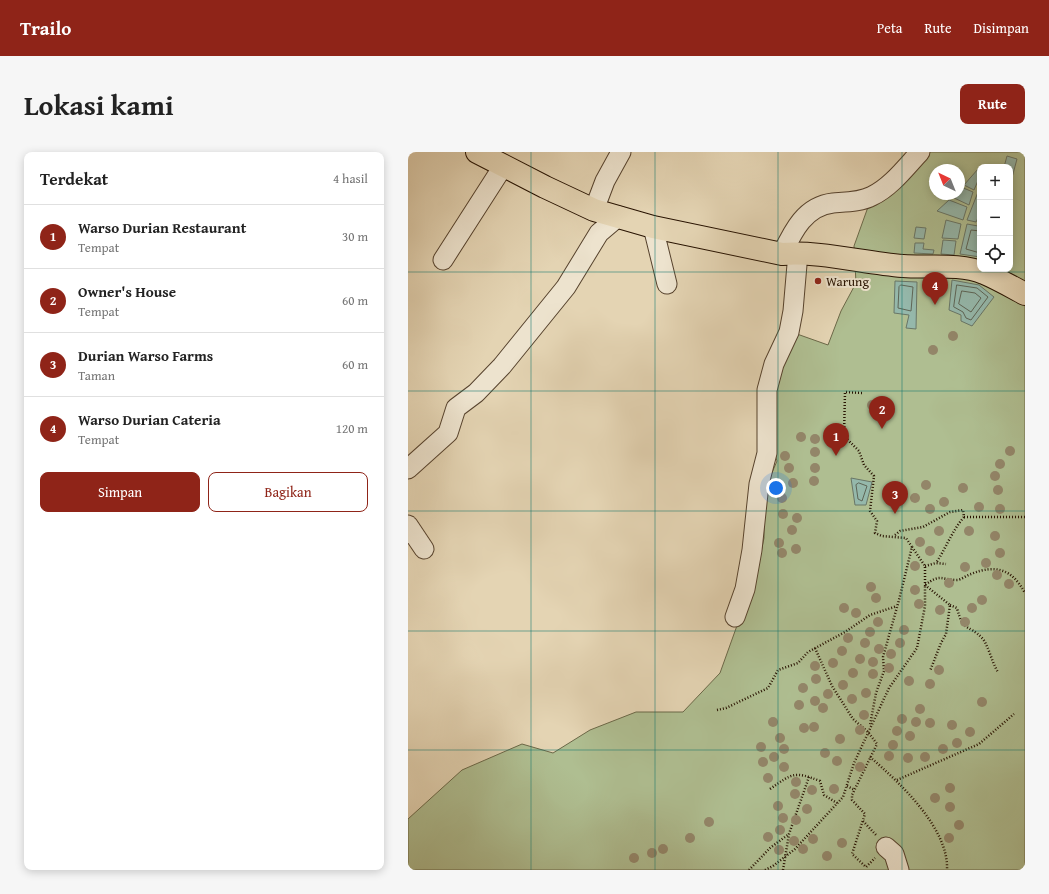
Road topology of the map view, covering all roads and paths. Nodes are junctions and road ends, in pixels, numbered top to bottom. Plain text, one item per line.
1 (477, 152) edge
2 (621, 152) edge
3 (920, 152) edge
4 (504, 165) junction
5 (594, 210) junction
6 (619, 216) junction
7 (653, 227) junction
8 (790, 254) junction
9 (443, 260) dead end
10 (667, 284) dead end
11 (1025, 294) edge
12 (862, 393) dead end
13 (408, 469) edge
14 (964, 517) junction
15 (1025, 517) edge
16 (408, 524) edge
17 (895, 535) junction
18 (912, 547) junction
19 (424, 549) dead end
20 (936, 563) junction
21 (946, 564) dead end
22 (925, 566) junction
23 (925, 585) junction
24 (1025, 593) edge
25 (950, 605) junction
26 (898, 606) junction
27 (735, 617) dead end
28 (815, 648) junction
29 (930, 671) dead end
30 (998, 672) dead end
31 (717, 710) dead end
32 (1014, 714) dead end
33 (868, 732) junction
34 (870, 757) junction
35 (808, 776) junction
36 (897, 780) junction
37 (847, 786) junction
38 (770, 788) dead end
39 (855, 790) junction
40 (837, 803) junction
41 (863, 821) junction
42 (789, 834) junction
43 (886, 847) junction
44 (786, 856) junction
45 (748, 870) edge
46 (765, 870) edge
47 (783, 870) edge
48 (899, 870) edge
49 (947, 870) edge

1 - 4 main road
2 - 5 street
3 - 8 street
4 - 5 main road
4 - 9 street
5 - 6 main road
6 - 7 main road
6 - 13 street
7 - 8 main road
7 - 10 street
8 - 11 main road
8 - 27 street
12 - 17 path
14 - 15 path
14 - 17 path
14 - 20 path
16 - 19 street
17 - 18 path
18 - 22 path
18 - 26 path
20 - 21 path
20 - 22 path
22 - 23 path
23 - 24 path
23 - 25 path
23 - 33 path
25 - 29 path
25 - 30 path
26 - 28 path
26 - 33 path
28 - 31 path
28 - 33 path
32 - 36 path
33 - 34 path
33 - 37 path
34 - 36 path
34 - 39 path
35 - 38 path
35 - 40 path
35 - 42 path
36 - 49 path
37 - 39 path
37 - 40 path
39 - 41 path
40 - 44 path
41 - 43 path
41 - 43 path
42 - 44 path
42 - 45 path
43 - 48 street
44 - 46 path
44 - 47 path

